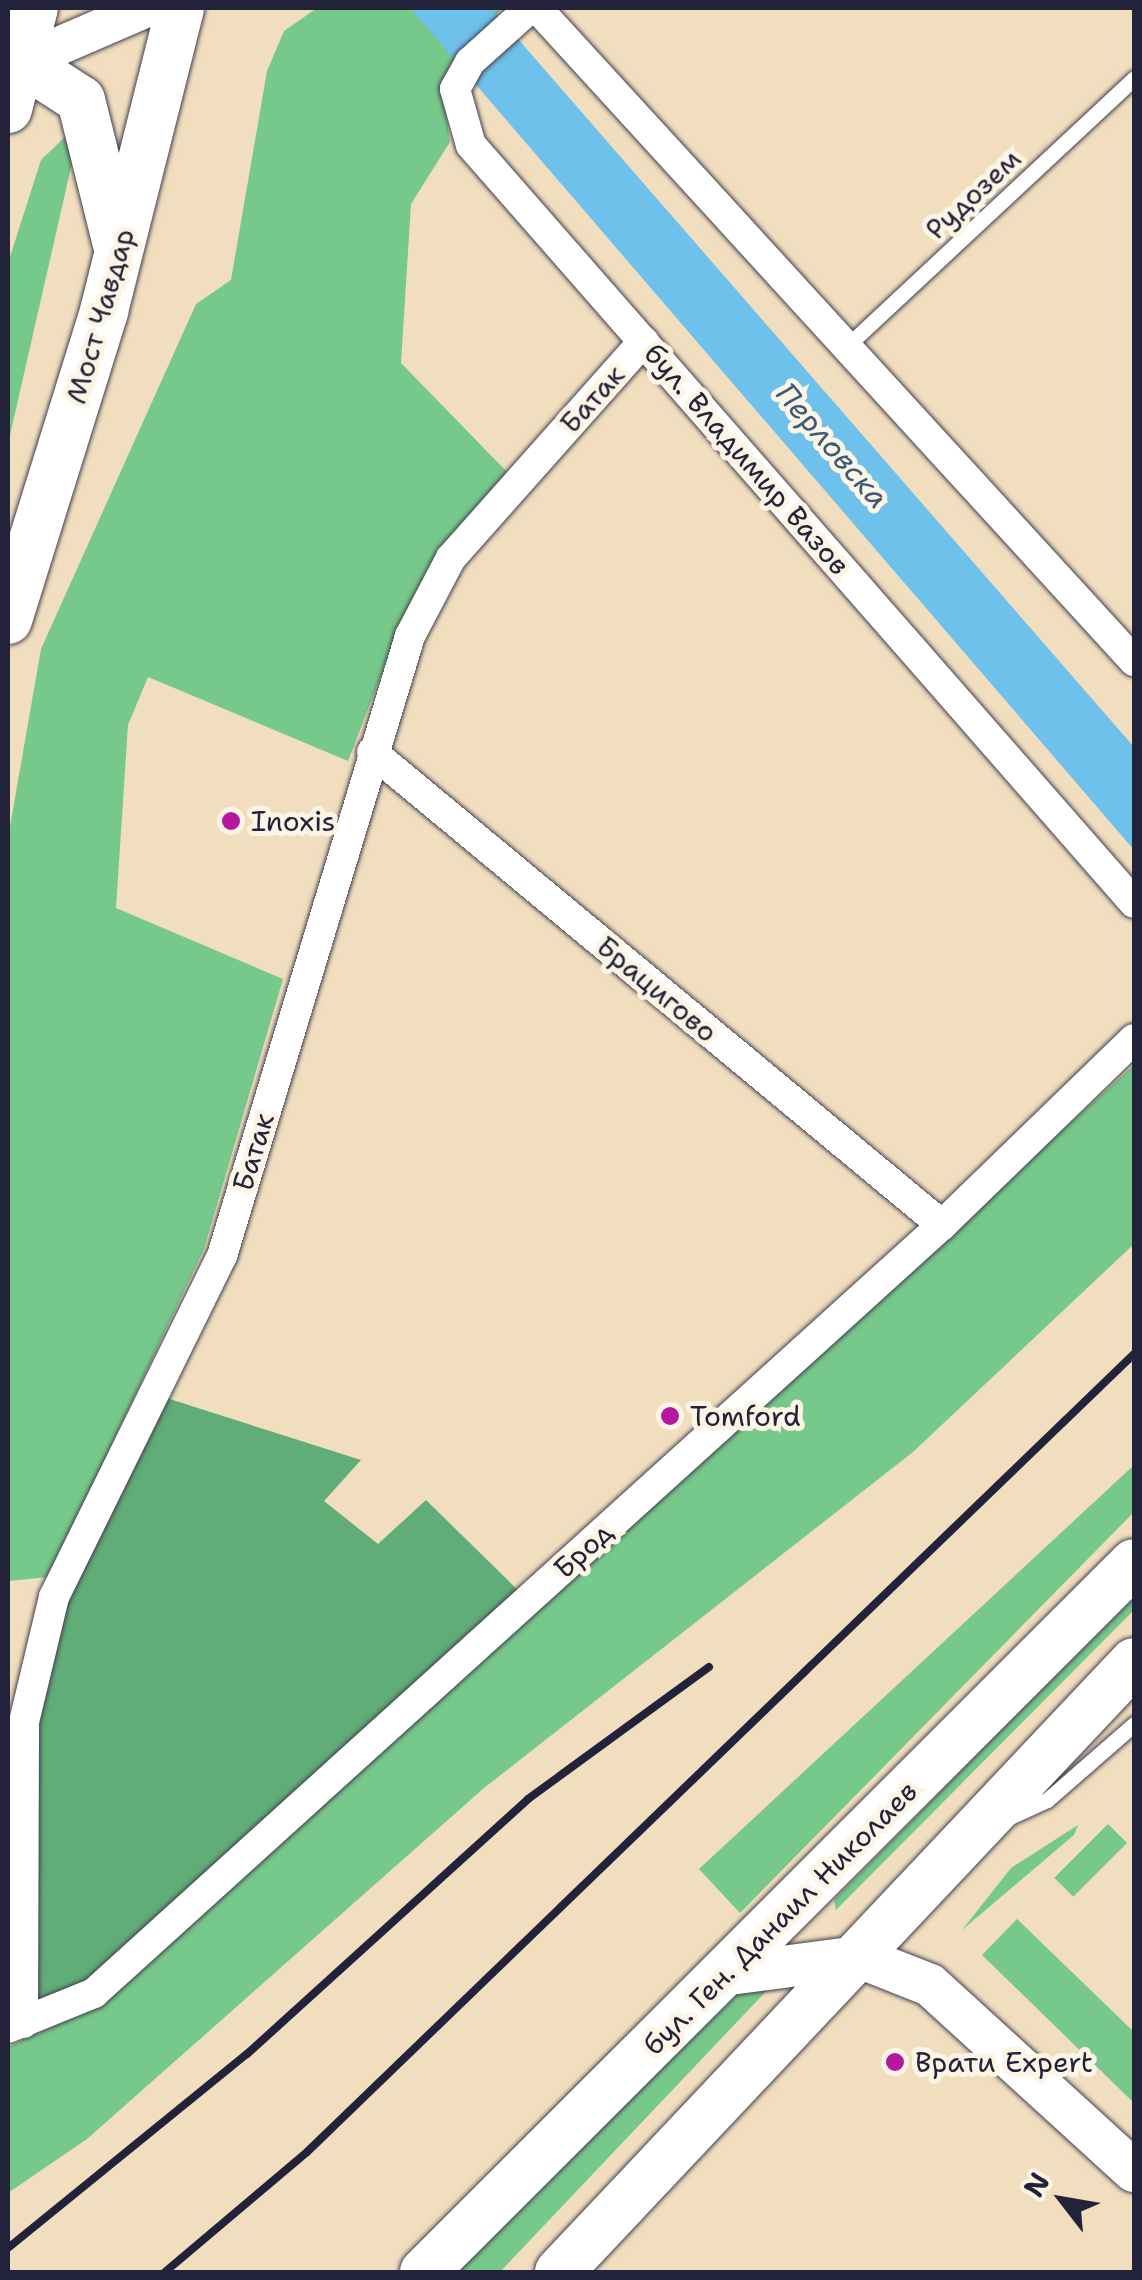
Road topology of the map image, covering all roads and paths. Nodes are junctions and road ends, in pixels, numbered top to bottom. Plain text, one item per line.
1 (34, 8) edge
2 (148, 8) edge
3 (180, 8) edge
4 (534, 8) edge
5 (15, 66) edge
6 (1134, 78) edge
7 (8, 109) edge
8 (119, 252) junction
9 (644, 341) junction
10 (846, 346) junction
11 (8, 620) edge
12 (1134, 661) edge
13 (372, 752) junction
14 (1134, 903) edge
15 (1134, 1038) edge
16 (942, 1225) junction
17 (1134, 1563) edge
18 (1134, 1662) edge
19 (1134, 1724) edge
20 (956, 1842) junction
21 (859, 1956) junction
22 (722, 1976) junction
23 (15, 2026) edge
24 (1134, 2171) edge
25 (424, 2272) edge
26 (558, 2272) edge

1 - 5 main road
2 - 5 street
3 - 8 main road, Мост Чавдар
4 - 9 street, бул. Владимир Вазов
4 - 10 street, бул. Владимир Вазов
5 - 7 main road
5 - 8 main road
6 - 10 lane, Рудозем
8 - 11 main road, Мост Чавдар
9 - 13 street, Батак
9 - 14 street, бул. Владимир Вазов
10 - 12 street, бул. Владимир Вазов
13 - 16 street, Брацигово
13 - 23 street, Батак
15 - 16 street, Брод
16 - 23 street, Брод
17 - 22 main road, бул. Ген. Данаил Николаев
18 - 20 main road
19 - 20 lane
20 - 21 main road
21 - 22 main road
21 - 24 main road
21 - 26 main road
22 - 25 main road, бул. Ген. Данаил Николаев

